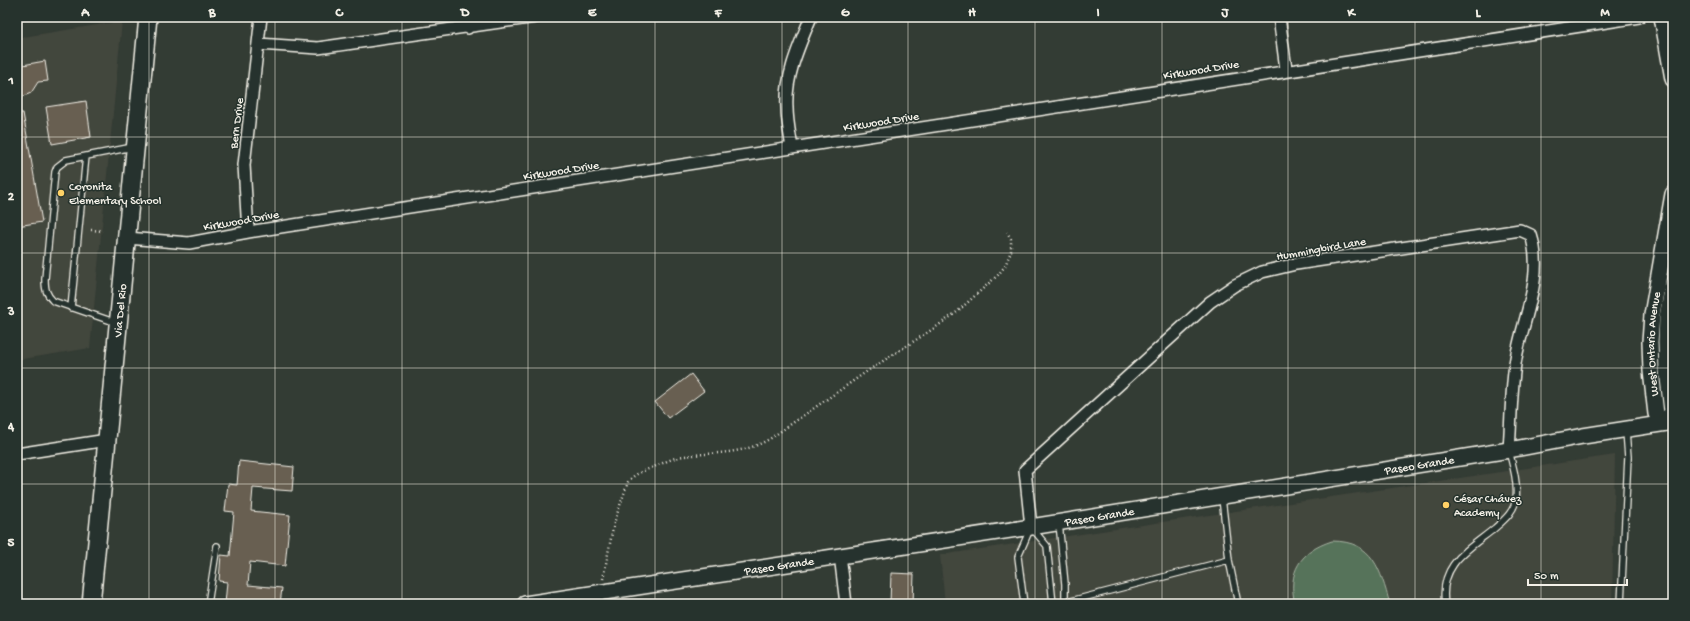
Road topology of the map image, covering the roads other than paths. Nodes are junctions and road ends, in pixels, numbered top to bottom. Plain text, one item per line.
1 (21, 17) edge
2 (148, 17) edge
3 (261, 17) edge
4 (536, 17) edge
5 (811, 17) edge
6 (1279, 17) edge
7 (1639, 17) edge
8 (1662, 17) edge
9 (17, 18) edge
10 (468, 22) edge
11 (258, 44) junction
12 (1286, 69) junction
13 (1673, 80) edge
14 (135, 147) junction
15 (792, 148) junction
16 (86, 156) junction
17 (1673, 194) edge
18 (248, 232) junction
19 (127, 238) junction
20 (1673, 284) edge
21 (72, 308) junction
22 (118, 324) junction
23 (1669, 423) edge
24 (1626, 430) junction
25 (107, 440) junction
26 (1509, 450) junction
27 (17, 454) edge
28 (1221, 496) junction
29 (1059, 522) junction
30 (1031, 527) junction
31 (217, 546) dead end
32 (840, 555) junction
33 (1229, 560) junction
34 (91, 604) edge
35 (208, 604) edge
36 (524, 604) edge
37 (846, 604) edge
38 (1024, 604) edge
39 (1053, 604) edge
40 (1059, 604) edge
41 (1065, 604) edge
42 (1238, 604) edge
43 (1445, 604) edge
44 (1621, 604) edge

1 - 9 lane
2 - 14 main road, Via Del Rio
3 - 11 street, Bern Drive
4 - 10 street
5 - 15 street
6 - 12 street
7 - 12 street, Kirkwood Drive
8 - 13 main road
10 - 11 street
11 - 18 street, Bern Drive
12 - 15 street, Kirkwood Drive
14 - 16 lane
14 - 19 main road, Via Del Rio
15 - 18 street, Kirkwood Drive
16 - 21 lane
16 - 21 lane
17 - 23 main road, West Ontario Avenue
18 - 19 street, Kirkwood Drive
19 - 22 main road, Via Del Rio
20 - 23 main road, West Ontario Avenue
21 - 22 lane
22 - 25 main road, Via Del Rio
23 - 24 main road, Paseo Grande
24 - 26 main road, Paseo Grande
24 - 44 lane
25 - 27 street
25 - 34 main road, Via Del Rio
26 - 28 main road, Paseo Grande
26 - 30 street, Hummingbird Lane
26 - 43 lane
28 - 29 main road, Paseo Grande
28 - 33 lane
29 - 30 main road, Paseo Grande
29 - 41 lane
30 - 32 main road, Paseo Grande
30 - 38 lane
30 - 39 lane
31 - 35 lane
32 - 36 main road, Paseo Grande
32 - 37 street
33 - 41 lane
33 - 42 lane
40 - 41 lane

